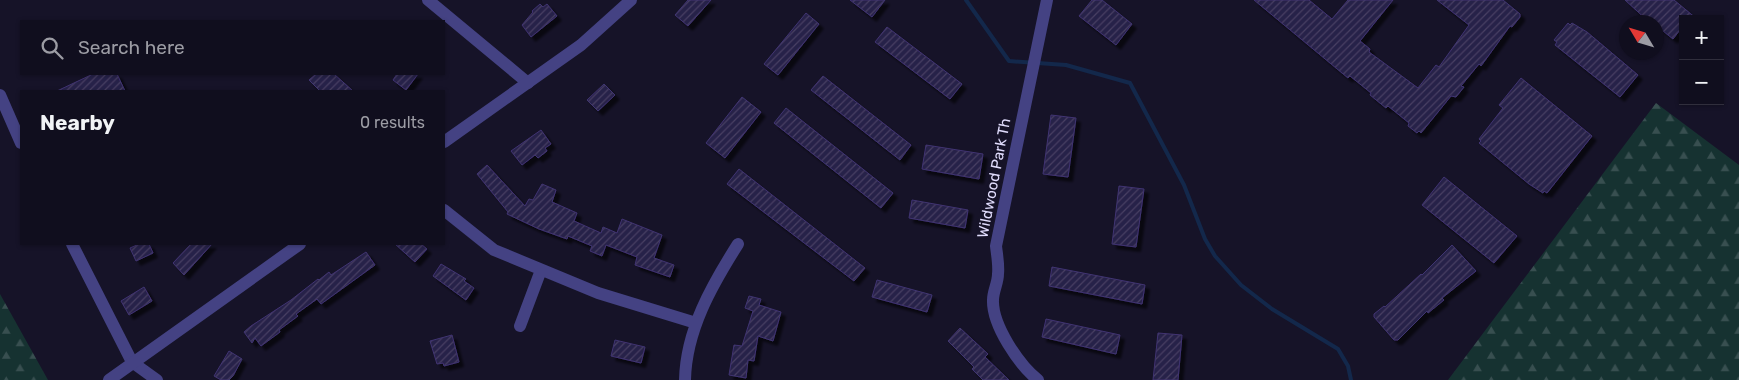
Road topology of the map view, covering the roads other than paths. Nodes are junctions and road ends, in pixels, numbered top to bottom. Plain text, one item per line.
1 (428, 0) edge
2 (632, 0) edge
3 (1046, 0) edge
4 (528, 83) junction
5 (0, 95) edge
6 (20, 141) edge
7 (445, 141) edge
8 (445, 211) edge
9 (738, 244) dead end
10 (73, 245) edge
11 (299, 245) edge
12 (541, 270) junction
13 (696, 323) junction
14 (520, 326) dead end
15 (132, 362) junction
16 (108, 380) edge
17 (157, 380) edge
18 (685, 380) edge
19 (1038, 380) edge

1 - 4 street
2 - 4 street
3 - 19 street, Wildwood Park Th
4 - 7 street
5 - 6 street
8 - 12 street
9 - 13 street
10 - 15 street
11 - 15 street
12 - 13 street
12 - 14 street
13 - 18 street
15 - 16 street
15 - 17 street

